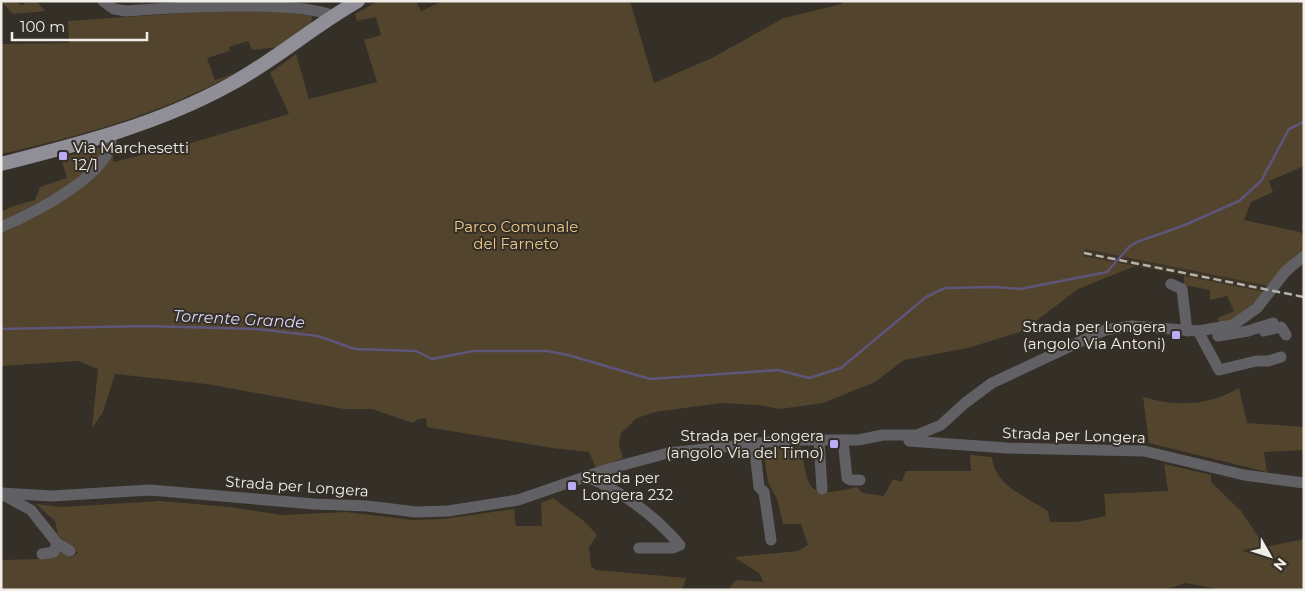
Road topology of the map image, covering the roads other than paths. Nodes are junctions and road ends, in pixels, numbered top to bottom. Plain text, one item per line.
1 (103, 1) edge
2 (358, 1) edge
3 (180, 4) edge
4 (334, 16) junction
5 (111, 134) junction
6 (1, 164) edge
7 (1, 227) edge
8 (1304, 256) edge
9 (1171, 284) dead end
10 (1273, 323) dead end
11 (1248, 331) junction
12 (1195, 332) junction
13 (1286, 335) dead end
14 (1281, 358) dead end
15 (869, 438) junction
16 (819, 440) junction
17 (843, 440) junction
18 (754, 443) junction
19 (586, 477) junction
20 (860, 480) dead end
21 (1304, 483) edge
22 (822, 488) dead end
23 (1, 493) edge
24 (771, 540) dead end
25 (57, 543) junction
26 (639, 548) dead end
27 (70, 552) dead end
28 (42, 554) dead end

1 - 3 street
2 - 4 main road
3 - 4 street
4 - 5 main road
5 - 6 main road
5 - 7 street
8 - 12 street, Strada per Longera
9 - 12 street
10 - 11 street
11 - 12 street
11 - 13 street
12 - 14 street
12 - 15 street, Strada per Longera
15 - 17 street, Strada per Longera
15 - 21 street, Strada per Longera
16 - 17 street, Strada per Longera
16 - 18 street, Strada per Longera
16 - 22 street
17 - 20 street
18 - 19 street, Strada per Longera
18 - 24 street
19 - 23 street, Strada per Longera
19 - 26 street
23 - 25 street, Strada per Longera
25 - 27 street, Strada per Longera
25 - 28 street

